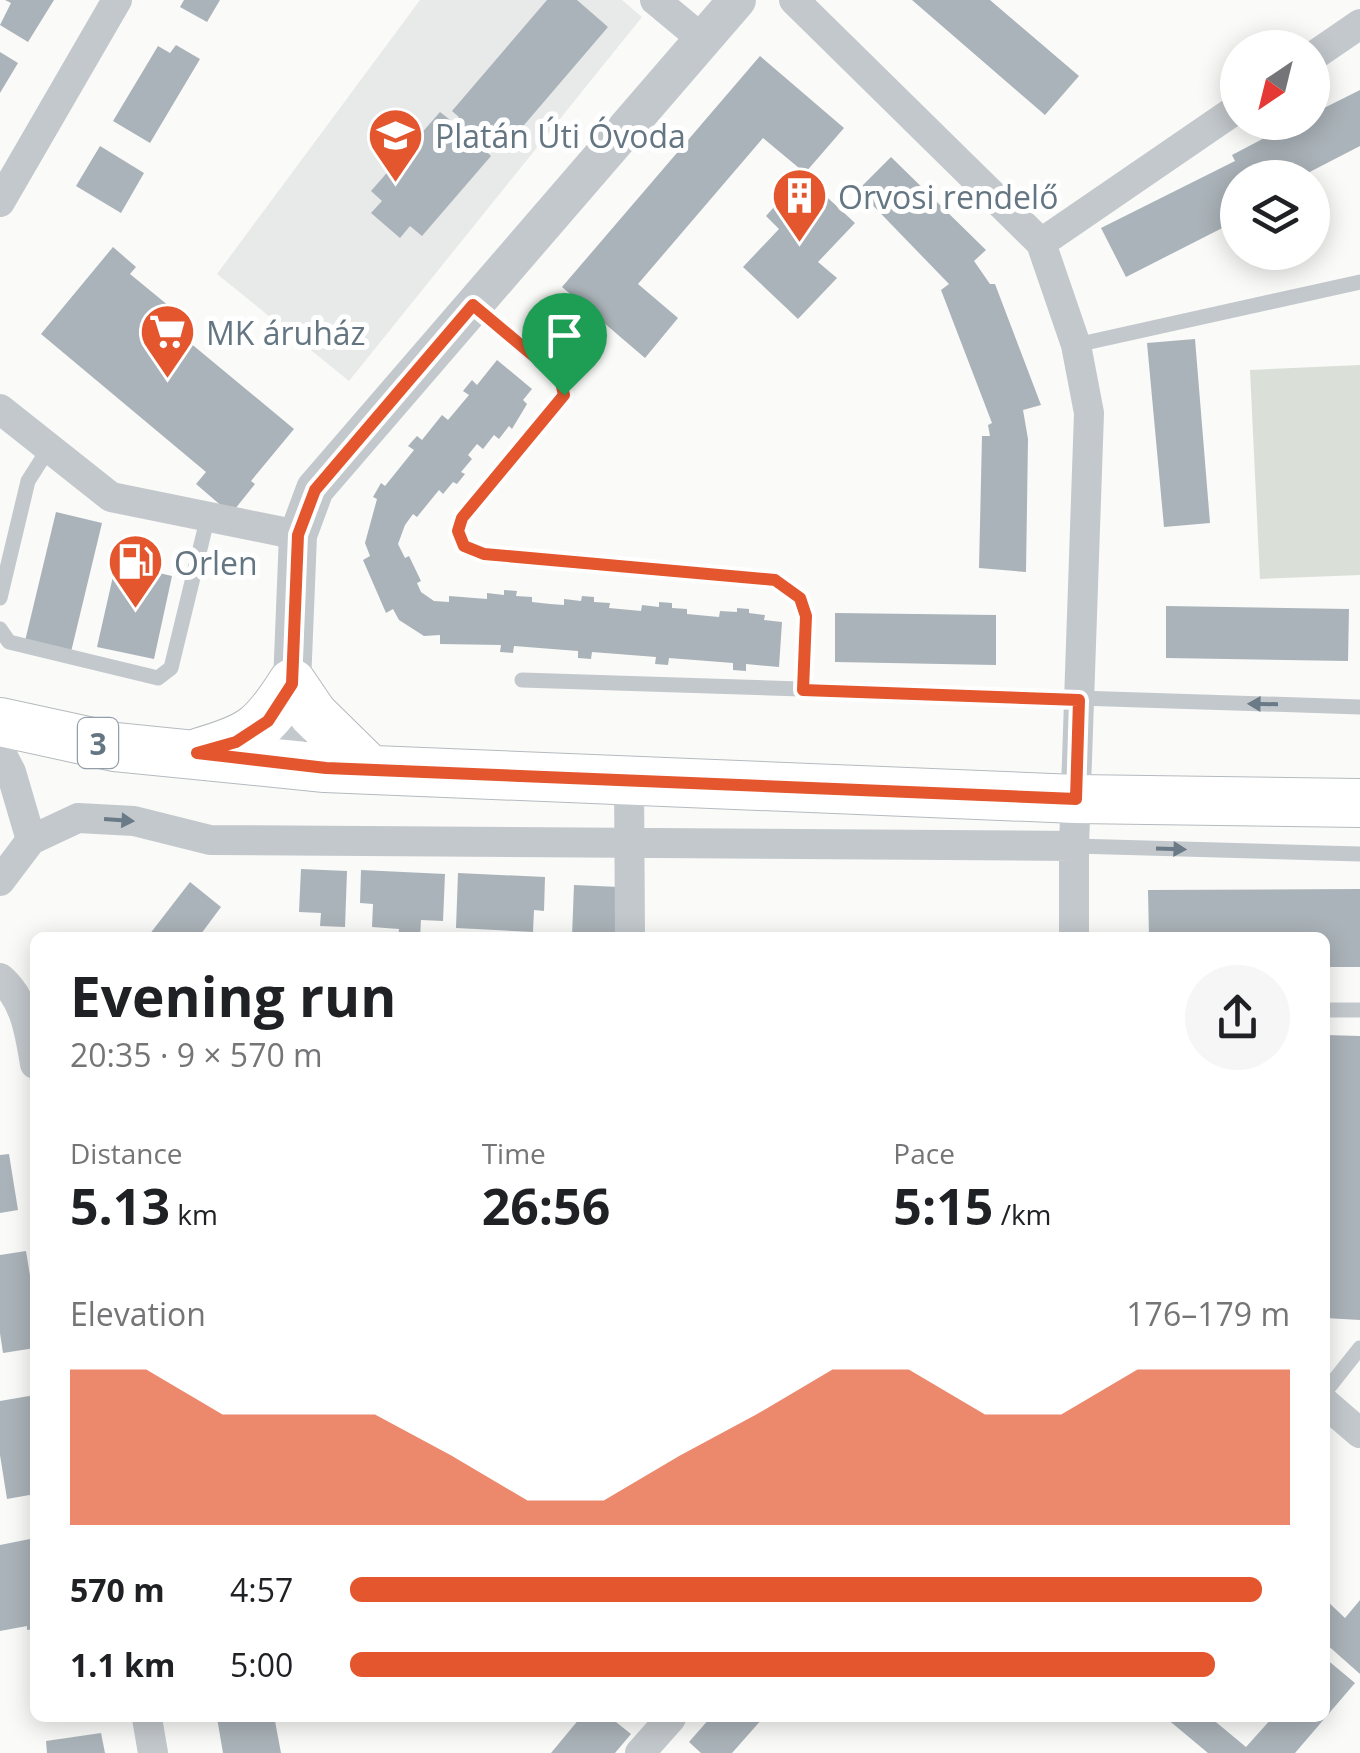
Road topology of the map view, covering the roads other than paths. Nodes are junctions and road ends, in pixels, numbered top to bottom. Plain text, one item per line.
1 (117, 0) edge
2 (655, 0) edge
3 (737, 0) edge
4 (794, 0) edge
5 (1360, 24) edge
6 (702, 39) junction
7 (1330, 45) edge
8 (1220, 120) edge
9 (0, 202) edge
10 (1041, 243) junction
11 (1360, 282) edge
12 (473, 305) junction
13 (1076, 345) junction
14 (0, 409) edge
15 (49, 448) junction
16 (208, 516) junction
17 (298, 535) junction
18 (0, 598) edge
19 (0, 629) edge
20 (522, 680) dead end
21 (292, 684) junction
22 (803, 690) junction
23 (1079, 700) junction
24 (1360, 707) edge
25 (0, 722) edge
26 (0, 750) edge
27 (197, 753) junction
28 (288, 764) junction
29 (370, 770) junction
30 (629, 780) junction
31 (1076, 799) junction
32 (1360, 803) edge
33 (31, 840) junction
34 (628, 843) junction
35 (1074, 846) junction
36 (1360, 854) edge
37 (0, 881) edge
38 (630, 932) edge
39 (1074, 932) edge
40 (0, 978) edge
41 (1330, 1010) edge
42 (1360, 1010) edge
43 (30, 1033) edge
44 (1360, 1348) edge
45 (1330, 1386) edge
46 (1330, 1407) edge
47 (1360, 1433) edge
48 (148, 1722) edge
49 (667, 1722) edge
50 (153, 1753) edge
51 (640, 1753) edge

1 - 9 street
2 - 6 street
3 - 6 street
4 - 10 street
5 - 7 street
6 - 12 street
8 - 10 street
10 - 13 street
11 - 13 lane
12 - 17 street
12 - 22 lane
13 - 23 street
14 - 15 street
15 - 16 street
15 - 18 lane
16 - 17 street
16 - 19 lane
17 - 21 street
20 - 22 lane
21 - 27 main road
21 - 28 street
21 - 29 main road
22 - 23 lane
24 -> 23 lane
23 - 31 street
25 - 27 main road, 3
26 - 33 street
27 - 28 main road, 3
28 - 29 main road, 3
29 - 30 main road, 3
30 - 31 main road, 3
30 - 34 street
31 - 32 main road, 3
31 - 35 street
33 -> 34 street
33 - 37 street
34 - 35 street
34 - 38 street
35 -> 36 lane
35 - 39 street
40 - 43 street
41 - 42 lane
44 - 45 lane
46 - 47 street
48 - 50 street
49 - 51 street

